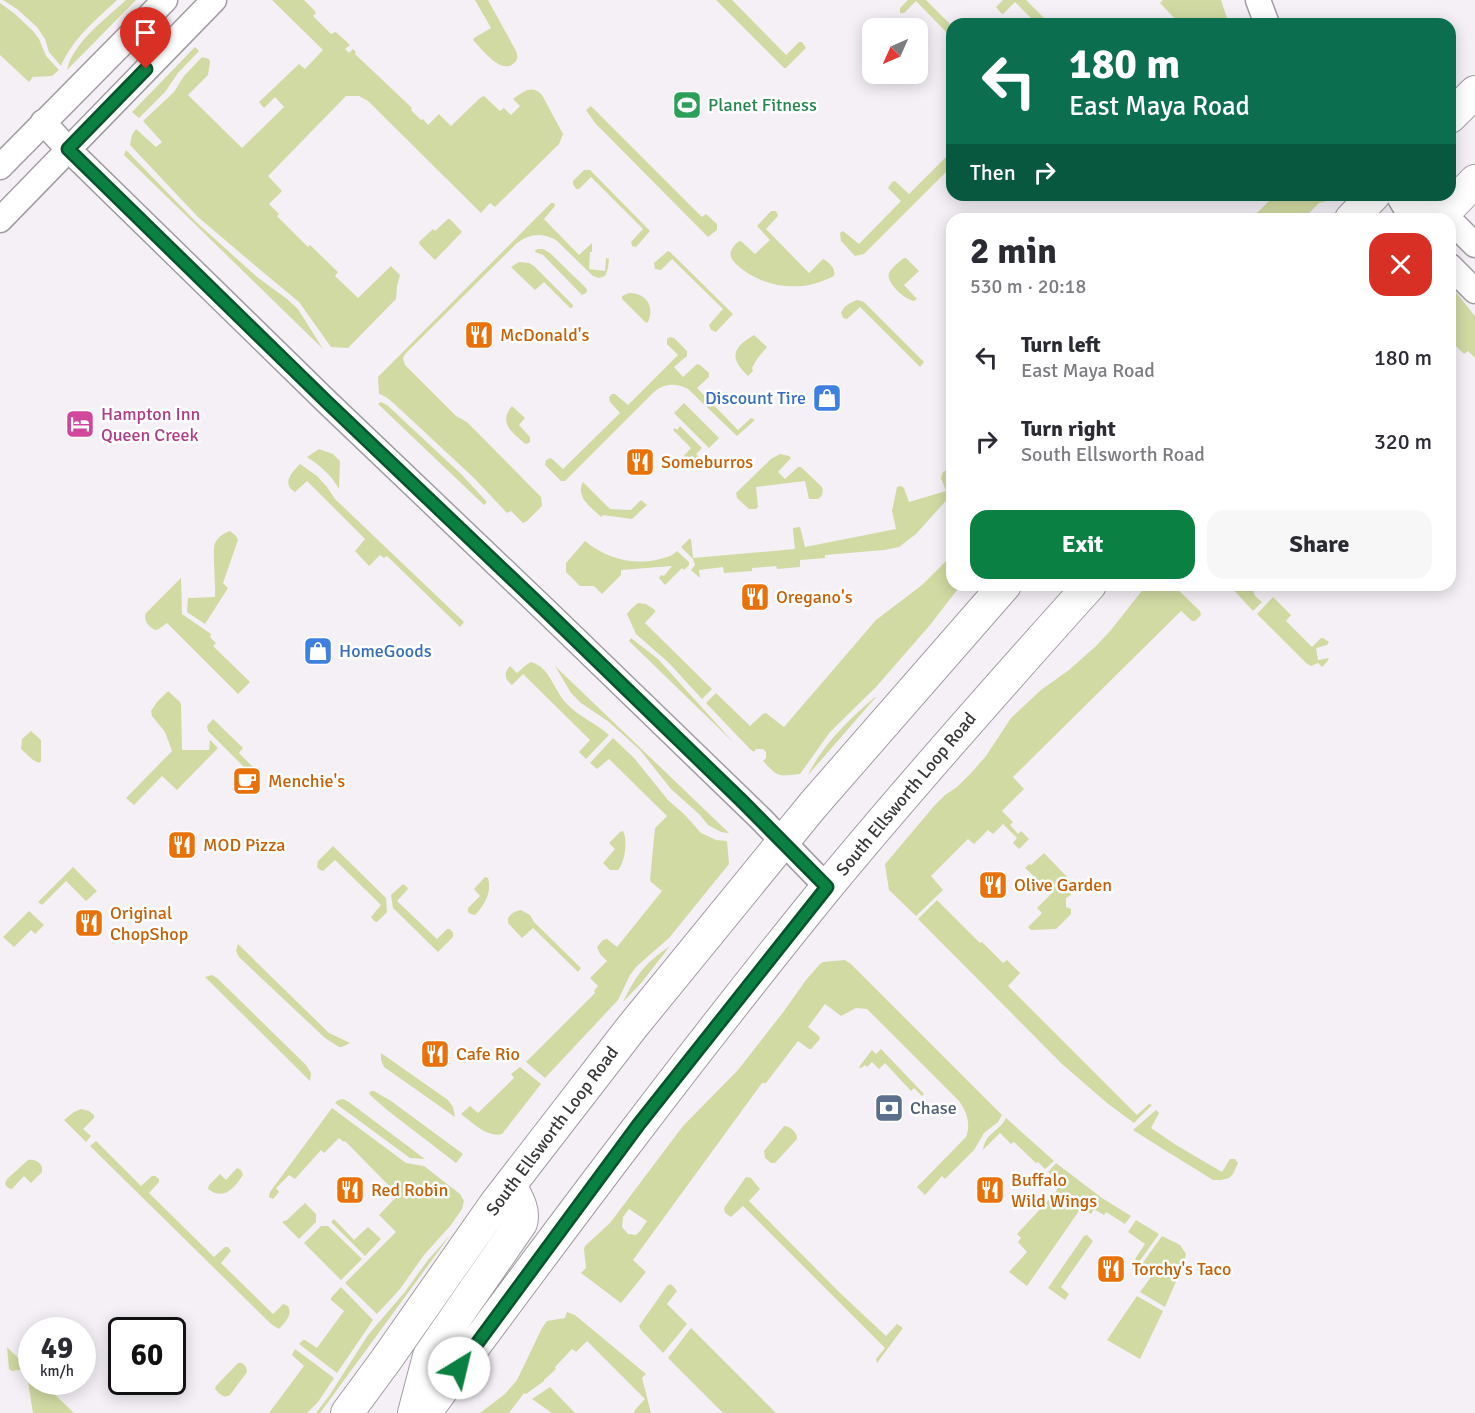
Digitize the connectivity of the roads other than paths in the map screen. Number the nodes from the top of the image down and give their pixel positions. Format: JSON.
{"nodes":[{"id":1,"x":165,"y":0,"type":"edge"},
{"id":2,"x":213,"y":0,"type":"edge"},
{"id":3,"x":1257,"y":0,"type":"edge"},
{"id":4,"x":1264,"y":18,"type":"edge"},
{"id":5,"x":1475,"y":92,"type":"edge"},
{"id":6,"x":1456,"y":111,"type":"edge"},
{"id":7,"x":43,"y":122,"type":"junction"},
{"id":8,"x":68,"y":149,"type":"junction"},
{"id":9,"x":0,"y":167,"type":"edge"},
{"id":10,"x":1475,"y":181,"type":"edge"},
{"id":11,"x":1368,"y":201,"type":"edge"},
{"id":12,"x":1423,"y":201,"type":"edge"},
{"id":13,"x":1357,"y":213,"type":"edge"},
{"id":14,"x":1438,"y":213,"type":"edge"},
{"id":15,"x":1449,"y":213,"type":"edge"},
{"id":16,"x":0,"y":220,"type":"edge"},
{"id":17,"x":1456,"y":228,"type":"edge"},
{"id":18,"x":1475,"y":245,"type":"edge"},
{"id":19,"x":1456,"y":272,"type":"edge"},
{"id":20,"x":1475,"y":291,"type":"edge"},
{"id":21,"x":1000,"y":591,"type":"edge"},
{"id":22,"x":1085,"y":591,"type":"edge"},
{"id":23,"x":784,"y":842,"type":"junction"},
{"id":24,"x":827,"y":887,"type":"junction"},
{"id":25,"x":510,"y":1185,"type":"junction"},
{"id":26,"x":386,"y":1360,"type":"junction"},
{"id":27,"x":347,"y":1413,"type":"edge"},
{"id":28,"x":368,"y":1413,"type":"edge"},
{"id":29,"x":414,"y":1413,"type":"edge"},
{"id":30,"x":426,"y":1413,"type":"edge"}],
"edges":[{"from":1,"to":7,"type":"street"},
{"from":2,"to":8,"type":"street"},
{"from":3,"to":4,"type":"street"},
{"from":5,"to":6,"type":"main road"},
{"from":7,"to":8,"type":"street"},
{"from":7,"to":9,"type":"street"},
{"from":8,"to":16,"type":"street"},
{"from":8,"to":23,"type":"street"},
{"from":10,"to":15,"type":"main road"},
{"from":11,"to":13,"type":"main road"},
{"from":12,"to":14,"type":"street"},
{"from":17,"to":18,"type":"street"},
{"from":19,"to":20,"type":"street"},
{"from":21,"to":23,"type":"main road","name":"South Ellsworth Loop Road"},
{"from":22,"to":24,"type":"main road","name":"South Ellsworth Loop Road"},
{"from":23,"to":24,"type":"street"},
{"from":23,"to":25,"type":"main road","name":"South Ellsworth Loop Road"},
{"from":24,"to":30,"type":"main road","name":"South Ellsworth Loop Road"},
{"from":25,"to":26,"type":"main road","name":"South Ellsworth Loop Road"},
{"from":25,"to":29,"type":"main road"},
{"from":26,"to":27,"type":"main road","name":"South Ellsworth Loop Road"},
{"from":26,"to":28,"type":"main road"}]}
